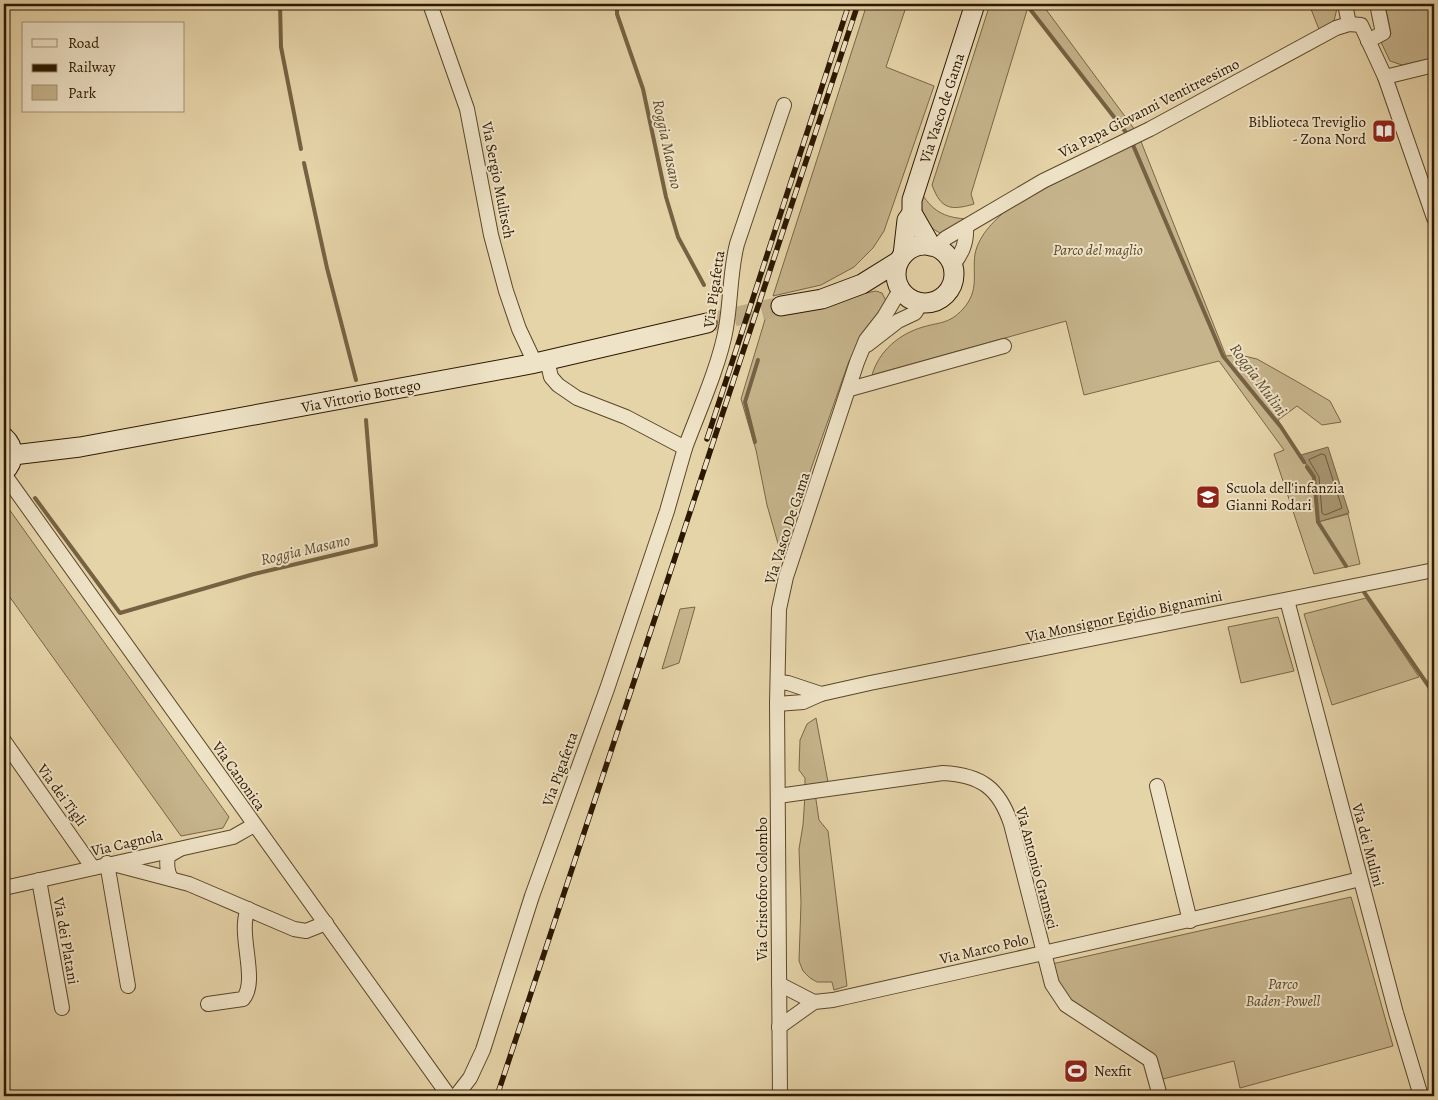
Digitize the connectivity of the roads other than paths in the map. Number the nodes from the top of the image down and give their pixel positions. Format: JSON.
{"nodes":[{"id":1,"x":430,"y":4,"type":"edge"},
{"id":2,"x":975,"y":4,"type":"edge"},
{"id":3,"x":1345,"y":4,"type":"edge"},
{"id":4,"x":1377,"y":4,"type":"edge"},
{"id":5,"x":1349,"y":24,"type":"junction"},
{"id":6,"x":1368,"y":41,"type":"junction"},
{"id":7,"x":1434,"y":65,"type":"edge"},
{"id":8,"x":1385,"y":77,"type":"junction"},
{"id":9,"x":784,"y":105,"type":"dead end"},
{"id":10,"x":912,"y":214,"type":"junction"},
{"id":11,"x":1434,"y":218,"type":"edge"},
{"id":12,"x":966,"y":227,"type":"junction"},
{"id":13,"x":934,"y":246,"type":"junction"},
{"id":14,"x":901,"y":258,"type":"junction"},
{"id":15,"x":953,"y":265,"type":"junction"},
{"id":16,"x":862,"y":284,"type":"junction"},
{"id":17,"x":899,"y":288,"type":"junction"},
{"id":18,"x":921,"y":303,"type":"junction"},
{"id":19,"x":781,"y":306,"type":"tunnel mouth"},
{"id":20,"x":707,"y":323,"type":"tunnel mouth"},
{"id":21,"x":1004,"y":346,"type":"dead end"},
{"id":22,"x":864,"y":347,"type":"junction"},
{"id":23,"x":541,"y":361,"type":"junction"},
{"id":24,"x":850,"y":389,"type":"junction"},
{"id":25,"x":4,"y":437,"type":"edge"},
{"id":26,"x":685,"y":448,"type":"junction"},
{"id":27,"x":13,"y":455,"type":"junction"},
{"id":28,"x":4,"y":473,"type":"edge"},
{"id":29,"x":1434,"y":570,"type":"edge"},
{"id":30,"x":1286,"y":600,"type":"junction"},
{"id":31,"x":778,"y":682,"type":"junction"},
{"id":32,"x":821,"y":694,"type":"junction"},
{"id":33,"x":777,"y":704,"type":"junction"},
{"id":34,"x":4,"y":741,"type":"edge"},
{"id":35,"x":1157,"y":786,"type":"dead end"},
{"id":36,"x":778,"y":796,"type":"junction"},
{"id":37,"x":254,"y":825,"type":"junction"},
{"id":38,"x":185,"y":847,"type":"junction"},
{"id":39,"x":107,"y":863,"type":"junction"},
{"id":40,"x":93,"y":868,"type":"junction"},
{"id":41,"x":171,"y":879,"type":"junction"},
{"id":42,"x":1360,"y":879,"type":"junction"},
{"id":43,"x":39,"y":880,"type":"junction"},
{"id":44,"x":4,"y":888,"type":"edge"},
{"id":45,"x":248,"y":909,"type":"junction"},
{"id":46,"x":1190,"y":921,"type":"junction"},
{"id":47,"x":326,"y":923,"type":"junction"},
{"id":48,"x":1043,"y":952,"type":"junction"},
{"id":49,"x":779,"y":984,"type":"junction"},
{"id":50,"x":128,"y":986,"type":"dead end"},
{"id":51,"x":814,"y":1002,"type":"junction"},
{"id":52,"x":208,"y":1004,"type":"dead end"},
{"id":53,"x":62,"y":1008,"type":"dead end"},
{"id":54,"x":779,"y":1028,"type":"junction"},
{"id":55,"x":449,"y":1096,"type":"edge"},
{"id":56,"x":456,"y":1096,"type":"edge"},
{"id":57,"x":780,"y":1096,"type":"edge"},
{"id":58,"x":1160,"y":1096,"type":"edge"},
{"id":59,"x":1421,"y":1096,"type":"edge"}],
"edges":[{"from":1,"to":23,"type":"street","name":"Via Sergio Mulitsch"},
{"from":2,"to":10,"type":"street","name":"Via Vasco de Gama"},
{"from":3,"to":5,"type":"street"},
{"from":4,"to":6,"type":"street"},
{"from":5,"to":6,"type":"street"},
{"from":5,"to":12,"type":"street","name":"Via Papa Giovanni Ventitreesimo"},
{"from":6,"to":8,"type":"street"},
{"from":7,"to":8,"type":"street"},
{"from":8,"to":11,"type":"street"},
{"from":9,"to":26,"type":"street","name":"Via Pigafetta"},
{"from":10,"to":13,"type":"street"},
{"from":10,"to":14,"type":"street","name":"Via Vasco de Gama"},
{"from":12,"to":13,"type":"street","name":"Via Papa Giovanni Ventitreesimo"},
{"from":12,"to":15,"type":"street"},
{"from":13,"to":14,"type":"street"},
{"from":13,"to":15,"type":"street"},
{"from":14,"to":16,"type":"street"},
{"from":14,"to":17,"type":"street"},
{"from":15,"to":18,"type":"street"},
{"from":16,"to":17,"type":"street"},
{"from":16,"to":19,"type":"street"},
{"from":17,"to":18,"type":"street"},
{"from":17,"to":22,"type":"street","name":"Via Vasco De Gama"},
{"from":18,"to":22,"type":"street"},
{"from":20,"to":23,"type":"street","name":"Via Vittorio Bottego"},
{"from":21,"to":24,"type":"street"},
{"from":22,"to":24,"type":"street","name":"Via Vasco De Gama"},
{"from":23,"to":26,"type":"street"},
{"from":23,"to":27,"type":"street","name":"Via Vittorio Bottego"},
{"from":24,"to":31,"type":"street","name":"Via Vasco De Gama"},
{"from":25,"to":27,"type":"street"},
{"from":26,"to":56,"type":"street","name":"Via Pigafetta"},
{"from":27,"to":28,"type":"street"},
{"from":28,"to":37,"type":"street","name":"Via Canonica"},
{"from":29,"to":30,"type":"street","name":"Via Monsignor Egidio Bignamini"},
{"from":30,"to":32,"type":"street","name":"Via Monsignor Egidio Bignamini"},
{"from":30,"to":42,"type":"street","name":"Via dei Mulini"},
{"from":31,"to":32,"type":"street","name":"Via Monsignor Egidio Bignamini"},
{"from":31,"to":33,"type":"street","name":"Via Cristoforo Colombo"},
{"from":32,"to":33,"type":"street","name":"Via Monsignor Egidio Bignamini"},
{"from":33,"to":36,"type":"street","name":"Via Cristoforo Colombo"},
{"from":34,"to":40,"type":"street","name":"Via dei Tigli"},
{"from":35,"to":46,"type":"street"},
{"from":36,"to":48,"type":"street","name":"Via Antonio Gramsci"},
{"from":36,"to":49,"type":"street","name":"Via Cristoforo Colombo"},
{"from":37,"to":38,"type":"street","name":"Via Cagnola"},
{"from":37,"to":47,"type":"street","name":"Via Canonica"},
{"from":38,"to":39,"type":"street","name":"Via Cagnola"},
{"from":38,"to":41,"type":"street"},
{"from":39,"to":40,"type":"street","name":"Via Cagnola"},
{"from":39,"to":41,"type":"street"},
{"from":39,"to":50,"type":"street"},
{"from":40,"to":43,"type":"street","name":"Via Cagnola"},
{"from":41,"to":45,"type":"street"},
{"from":42,"to":46,"type":"street","name":"Via Marco Polo"},
{"from":42,"to":59,"type":"street","name":"Via dei Mulini"},
{"from":43,"to":44,"type":"street","name":"Via Cagnola"},
{"from":43,"to":53,"type":"street","name":"Via dei Platani"},
{"from":45,"to":47,"type":"street"},
{"from":45,"to":52,"type":"street"},
{"from":46,"to":48,"type":"street","name":"Via Marco Polo"},
{"from":47,"to":55,"type":"street","name":"Via Canonica"},
{"from":48,"to":51,"type":"street","name":"Via Marco Polo"},
{"from":48,"to":58,"type":"street","name":"Via Antonio Gramsci"},
{"from":49,"to":51,"type":"street"},
{"from":49,"to":54,"type":"street","name":"Via Cristoforo Colombo"},
{"from":51,"to":54,"type":"street","name":"Via Marco Polo"},
{"from":54,"to":57,"type":"street","name":"Via Cristoforo Colombo"}]}
